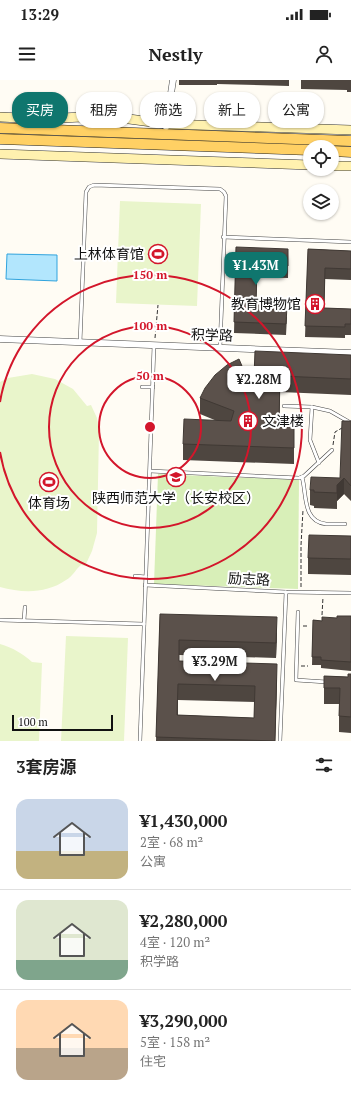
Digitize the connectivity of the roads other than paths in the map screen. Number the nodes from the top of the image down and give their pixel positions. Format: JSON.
{"nodes":[{"id":1,"x":173,"y":80,"type":"edge"},
{"id":2,"x":0,"y":117,"type":"edge"},
{"id":3,"x":0,"y":128,"type":"edge"},
{"id":4,"x":166,"y":129,"type":"junction"},
{"id":5,"x":351,"y":130,"type":"edge"},
{"id":6,"x":0,"y":138,"type":"edge"},
{"id":7,"x":351,"y":141,"type":"edge"},
{"id":8,"x":303,"y":150,"type":"edge"},
{"id":9,"x":339,"y":151,"type":"edge"},
{"id":10,"x":351,"y":152,"type":"edge"},
{"id":11,"x":0,"y":154,"type":"edge"},
{"id":12,"x":303,"y":165,"type":"edge"},
{"id":13,"x":339,"y":166,"type":"edge"},
{"id":14,"x":351,"y":166,"type":"edge"},
{"id":15,"x":224,"y":237,"type":"junction"},
{"id":16,"x":351,"y":242,"type":"edge"},
{"id":17,"x":0,"y":339,"type":"edge"},
{"id":18,"x":80,"y":343,"type":"junction"},
{"id":19,"x":154,"y":345,"type":"junction"},
{"id":20,"x":220,"y":347,"type":"junction"},
{"id":21,"x":351,"y":352,"type":"edge"},
{"id":22,"x":142,"y":387,"type":"dead end"},
{"id":23,"x":153,"y":387,"type":"junction"},
{"id":24,"x":284,"y":406,"type":"dead end"},
{"id":25,"x":312,"y":407,"type":"junction"},
{"id":26,"x":350,"y":423,"type":"edge"},
{"id":27,"x":332,"y":450,"type":"road end"},
{"id":28,"x":319,"y":462,"type":"junction"},
{"id":29,"x":150,"y":471,"type":"junction"},
{"id":30,"x":302,"y":477,"type":"junction"},
{"id":31,"x":345,"y":524,"type":"dead end"},
{"id":32,"x":135,"y":576,"type":"dead end"},
{"id":33,"x":146,"y":577,"type":"junction"},
{"id":34,"x":145,"y":585,"type":"junction"},
{"id":35,"x":286,"y":592,"type":"junction"},
{"id":36,"x":351,"y":593,"type":"edge"},
{"id":37,"x":25,"y":607,"type":"dead end"},
{"id":38,"x":298,"y":612,"type":"dead end"},
{"id":39,"x":0,"y":620,"type":"edge"},
{"id":40,"x":24,"y":620,"type":"junction"},
{"id":41,"x":144,"y":624,"type":"junction"},
{"id":42,"x":335,"y":682,"type":"edge"},
{"id":43,"x":140,"y":741,"type":"edge"},
{"id":44,"x":280,"y":741,"type":"edge"}],
"edges":[{"from":1,"to":4,"type":"street"},
{"from":2,"to":4,"type":"main road"},
{"from":3,"to":4,"type":"main road"},
{"from":4,"to":5,"type":"main road"},
{"from":4,"to":7,"type":"main road"},
{"from":6,"to":8,"type":"main road"},
{"from":9,"to":10,"type":"main road"},
{"from":11,"to":12,"type":"main road"},
{"from":13,"to":14,"type":"main road"},
{"from":15,"to":16,"type":"lane"},
{"from":15,"to":18,"type":"lane"},
{"from":15,"to":20,"type":"lane"},
{"from":17,"to":18,"type":"street","name":"积学路"},
{"from":18,"to":19,"type":"street","name":"积学路"},
{"from":19,"to":20,"type":"street","name":"积学路"},
{"from":19,"to":23,"type":"lane"},
{"from":20,"to":21,"type":"street","name":"积学路"},
{"from":22,"to":23,"type":"lane"},
{"from":23,"to":29,"type":"lane"},
{"from":24,"to":25,"type":"lane"},
{"from":25,"to":26,"type":"lane"},
{"from":25,"to":28,"type":"lane"},
{"from":27,"to":28,"type":"lane"},
{"from":28,"to":30,"type":"lane"},
{"from":29,"to":30,"type":"lane"},
{"from":29,"to":33,"type":"lane"},
{"from":30,"to":31,"type":"lane"},
{"from":32,"to":33,"type":"lane"},
{"from":33,"to":34,"type":"lane"},
{"from":34,"to":35,"type":"lane","name":"励志路"},
{"from":34,"to":41,"type":"lane"},
{"from":35,"to":36,"type":"lane","name":"励志路"},
{"from":35,"to":44,"type":"lane"},
{"from":37,"to":40,"type":"lane"},
{"from":38,"to":42,"type":"lane"},
{"from":39,"to":40,"type":"lane"},
{"from":40,"to":41,"type":"lane"},
{"from":41,"to":43,"type":"lane"}]}
